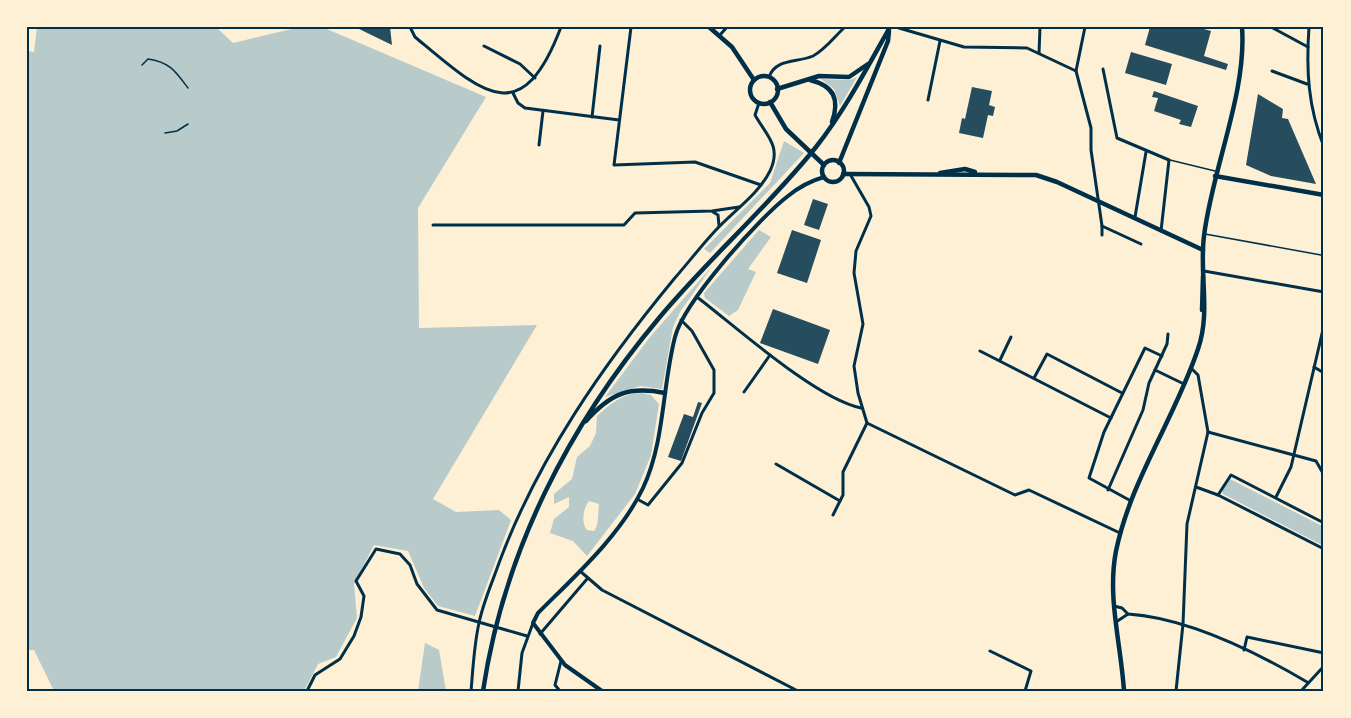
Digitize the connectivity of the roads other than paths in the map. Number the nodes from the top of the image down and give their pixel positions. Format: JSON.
{"nodes":[{"id":1,"x":410,"y":27,"type":"edge"},
{"id":2,"x":561,"y":27,"type":"edge"},
{"id":3,"x":631,"y":27,"type":"edge"},
{"id":4,"x":709,"y":27,"type":"edge"},
{"id":5,"x":727,"y":27,"type":"edge"},
{"id":6,"x":845,"y":27,"type":"edge"},
{"id":7,"x":890,"y":27,"type":"edge"},
{"id":8,"x":1040,"y":27,"type":"edge"},
{"id":9,"x":1085,"y":27,"type":"edge"},
{"id":10,"x":1242,"y":27,"type":"edge"},
{"id":11,"x":1271,"y":27,"type":"edge"},
{"id":12,"x":1309,"y":27,"type":"edge"},
{"id":13,"x":899,"y":28,"type":"edge"},
{"id":14,"x":907,"y":28,"type":"edge"},
{"id":15,"x":720,"y":35,"type":"junction"},
{"id":16,"x":939,"y":41,"type":"junction"},
{"id":17,"x":484,"y":46,"type":"dead end"},
{"id":18,"x":600,"y":46,"type":"dead end"},
{"id":19,"x":1308,"y":47,"type":"junction"},
{"id":20,"x":1039,"y":53,"type":"junction"},
{"id":21,"x":870,"y":63,"type":"junction"},
{"id":22,"x":1103,"y":69,"type":"dead end"},
{"id":23,"x":1076,"y":71,"type":"junction"},
{"id":24,"x":1272,"y":71,"type":"dead end"},
{"id":25,"x":769,"y":77,"type":"junction"},
{"id":26,"x":535,"y":78,"type":"junction"},
{"id":27,"x":754,"y":80,"type":"junction"},
{"id":28,"x":810,"y":80,"type":"junction"},
{"id":29,"x":1307,"y":84,"type":"junction"},
{"id":30,"x":777,"y":89,"type":"junction"},
{"id":31,"x":513,"y":93,"type":"junction"},
{"id":32,"x":928,"y":100,"type":"dead end"},
{"id":33,"x":770,"y":102,"type":"junction"},
{"id":34,"x":759,"y":103,"type":"junction"},
{"id":35,"x":543,"y":111,"type":"junction"},
{"id":36,"x":592,"y":117,"type":"junction"},
{"id":37,"x":620,"y":120,"type":"junction"},
{"id":38,"x":829,"y":128,"type":"junction"},
{"id":39,"x":539,"y":145,"type":"dead end"},
{"id":40,"x":1324,"y":147,"type":"edge"},
{"id":41,"x":1146,"y":152,"type":"junction"},
{"id":42,"x":1169,"y":160,"type":"junction"},
{"id":43,"x":839,"y":163,"type":"junction"},
{"id":44,"x":824,"y":165,"type":"junction"},
{"id":45,"x":965,"y":169,"type":"junction"},
{"id":46,"x":981,"y":173,"type":"junction"},
{"id":47,"x":843,"y":174,"type":"junction"},
{"id":48,"x":850,"y":174,"type":"junction"},
{"id":49,"x":936,"y":174,"type":"junction"},
{"id":50,"x":1216,"y":174,"type":"junction"},
{"id":51,"x":960,"y":175,"type":"junction"},
{"id":52,"x":824,"y":177,"type":"junction"},
{"id":53,"x":761,"y":185,"type":"junction"},
{"id":54,"x":1324,"y":195,"type":"edge"},
{"id":55,"x":1099,"y":202,"type":"junction"},
{"id":56,"x":741,"y":206,"type":"junction"},
{"id":57,"x":712,"y":211,"type":"junction"},
{"id":58,"x":1134,"y":219,"type":"junction"},
{"id":59,"x":433,"y":225,"type":"dead end"},
{"id":60,"x":1102,"y":226,"type":"junction"},
{"id":61,"x":719,"y":227,"type":"junction"},
{"id":62,"x":1161,"y":232,"type":"junction"},
{"id":63,"x":1204,"y":234,"type":"junction"},
{"id":64,"x":1102,"y":236,"type":"dead end"},
{"id":65,"x":1141,"y":244,"type":"dead end"},
{"id":66,"x":1203,"y":250,"type":"junction"},
{"id":67,"x":1321,"y":255,"type":"dead end"},
{"id":68,"x":1204,"y":271,"type":"junction"},
{"id":69,"x":1324,"y":292,"type":"edge"},
{"id":70,"x":697,"y":297,"type":"junction"},
{"id":71,"x":681,"y":320,"type":"junction"},
{"id":72,"x":1324,"y":326,"type":"edge"},
{"id":73,"x":1168,"y":334,"type":"dead end"},
{"id":74,"x":1011,"y":337,"type":"dead end"},
{"id":75,"x":980,"y":351,"type":"dead end"},
{"id":76,"x":770,"y":355,"type":"junction"},
{"id":77,"x":1162,"y":356,"type":"junction"},
{"id":78,"x":1000,"y":360,"type":"junction"},
{"id":79,"x":1314,"y":367,"type":"junction"},
{"id":80,"x":1191,"y":368,"type":"junction"},
{"id":81,"x":1155,"y":370,"type":"junction"},
{"id":82,"x":1324,"y":373,"type":"edge"},
{"id":83,"x":1034,"y":378,"type":"junction"},
{"id":84,"x":1184,"y":384,"type":"junction"},
{"id":85,"x":744,"y":392,"type":"dead end"},
{"id":86,"x":665,"y":393,"type":"junction"},
{"id":87,"x":1122,"y":393,"type":"junction"},
{"id":88,"x":861,"y":408,"type":"junction"},
{"id":89,"x":1111,"y":418,"type":"junction"},
{"id":90,"x":867,"y":423,"type":"junction"},
{"id":91,"x":578,"y":430,"type":"junction"},
{"id":92,"x":1208,"y":432,"type":"junction"},
{"id":93,"x":1292,"y":453,"type":"junction"},
{"id":94,"x":776,"y":464,"type":"dead end"},
{"id":95,"x":1324,"y":475,"type":"edge"},
{"id":96,"x":1196,"y":487,"type":"junction"},
{"id":97,"x":1107,"y":490,"type":"junction"},
{"id":98,"x":1218,"y":495,"type":"junction"},
{"id":99,"x":1276,"y":497,"type":"junction"},
{"id":100,"x":637,"y":499,"type":"junction"},
{"id":101,"x":840,"y":501,"type":"junction"},
{"id":102,"x":1131,"y":501,"type":"junction"},
{"id":103,"x":833,"y":515,"type":"dead end"},
{"id":104,"x":1324,"y":523,"type":"edge"},
{"id":105,"x":1120,"y":533,"type":"junction"},
{"id":106,"x":1324,"y":549,"type":"edge"},
{"id":107,"x":580,"y":571,"type":"junction"},
{"id":108,"x":587,"y":579,"type":"junction"},
{"id":109,"x":1114,"y":606,"type":"junction"},
{"id":110,"x":1128,"y":614,"type":"junction"},
{"id":111,"x":479,"y":622,"type":"junction"},
{"id":112,"x":1116,"y":622,"type":"junction"},
{"id":113,"x":533,"y":623,"type":"junction"},
{"id":114,"x":1184,"y":624,"type":"junction"},
{"id":115,"x":540,"y":634,"type":"junction"},
{"id":116,"x":527,"y":636,"type":"junction"},
{"id":117,"x":1244,"y":650,"type":"junction"},
{"id":118,"x":990,"y":651,"type":"dead end"},
{"id":119,"x":1324,"y":653,"type":"edge"},
{"id":120,"x":561,"y":661,"type":"junction"},
{"id":121,"x":1032,"y":666,"type":"dead end"},
{"id":122,"x":1324,"y":666,"type":"edge"},
{"id":123,"x":1031,"y":671,"type":"junction"},
{"id":124,"x":1307,"y":682,"type":"junction"},
{"id":125,"x":307,"y":691,"type":"edge"},
{"id":126,"x":471,"y":691,"type":"edge"},
{"id":127,"x":483,"y":691,"type":"edge"},
{"id":128,"x":518,"y":691,"type":"edge"},
{"id":129,"x":560,"y":691,"type":"edge"},
{"id":130,"x":602,"y":691,"type":"edge"},
{"id":131,"x":798,"y":691,"type":"edge"},
{"id":132,"x":1026,"y":691,"type":"edge"},
{"id":133,"x":1124,"y":691,"type":"edge"},
{"id":134,"x":1176,"y":691,"type":"edge"},
{"id":135,"x":1301,"y":691,"type":"edge"}],
"edges":[{"from":1,"to":31,"type":"street"},
{"from":2,"to":26,"type":"street"},
{"from":3,"to":37,"type":"street"},
{"from":4,"to":15,"type":"main road"},
{"from":5,"to":15,"type":"street"},
{"from":6,"to":25,"type":"street"},
{"from":7,"to":21,"type":"main road"},
{"from":7,"to":43,"type":"main road"},
{"from":8,"to":20,"type":"street"},
{"from":9,"to":23,"type":"street"},
{"from":10,"to":50,"type":"main road"},
{"from":11,"to":19,"type":"street"},
{"from":12,"to":19,"type":"street"},
{"from":13,"to":14,"type":"street"},
{"from":14,"to":16,"type":"street"},
{"from":15,"to":27,"type":"main road"},
{"from":16,"to":20,"type":"street"},
{"from":16,"to":32,"type":"street"},
{"from":17,"to":26,"type":"street"},
{"from":18,"to":36,"type":"street"},
{"from":19,"to":29,"type":"street"},
{"from":20,"to":23,"type":"street"},
{"from":21,"to":28,"type":"main road"},
{"from":21,"to":38,"type":"main road"},
{"from":22,"to":41,"type":"street"},
{"from":23,"to":55,"type":"street"},
{"from":24,"to":29,"type":"street"},
{"from":25,"to":27,"type":"main road"},
{"from":25,"to":30,"type":"main road"},
{"from":26,"to":31,"type":"street"},
{"from":27,"to":34,"type":"main road"},
{"from":28,"to":30,"type":"main road"},
{"from":28,"to":38,"type":"main road"},
{"from":29,"to":40,"type":"street"},
{"from":30,"to":33,"type":"main road"},
{"from":31,"to":35,"type":"street"},
{"from":33,"to":34,"type":"main road"},
{"from":33,"to":44,"type":"main road"},
{"from":34,"to":53,"type":"street"},
{"from":35,"to":36,"type":"street"},
{"from":35,"to":39,"type":"street"},
{"from":36,"to":37,"type":"street"},
{"from":37,"to":53,"type":"street"},
{"from":38,"to":91,"type":"main road"},
{"from":41,"to":42,"type":"street"},
{"from":41,"to":58,"type":"street"},
{"from":42,"to":50,"type":"lane"},
{"from":42,"to":62,"type":"street"},
{"from":43,"to":44,"type":"main road"},
{"from":43,"to":47,"type":"main road"},
{"from":44,"to":52,"type":"main road"},
{"from":45,"to":46,"type":"main road"},
{"from":45,"to":49,"type":"main road"},
{"from":45,"to":51,"type":"main road"},
{"from":46,"to":51,"type":"main road"},
{"from":46,"to":55,"type":"main road"},
{"from":47,"to":48,"type":"main road"},
{"from":47,"to":52,"type":"main road"},
{"from":48,"to":49,"type":"main road"},
{"from":48,"to":88,"type":"street"},
{"from":49,"to":51,"type":"main road"},
{"from":50,"to":54,"type":"main road"},
{"from":50,"to":63,"type":"main road"},
{"from":52,"to":70,"type":"street"},
{"from":53,"to":56,"type":"street"},
{"from":55,"to":58,"type":"main road"},
{"from":55,"to":60,"type":"street"},
{"from":56,"to":57,"type":"street"},
{"from":56,"to":61,"type":"street"},
{"from":57,"to":59,"type":"street"},
{"from":57,"to":61,"type":"street"},
{"from":58,"to":62,"type":"main road"},
{"from":60,"to":64,"type":"street"},
{"from":60,"to":65,"type":"street"},
{"from":61,"to":111,"type":"street"},
{"from":62,"to":66,"type":"main road"},
{"from":63,"to":66,"type":"main road"},
{"from":63,"to":67,"type":"lane"},
{"from":66,"to":68,"type":"main road"},
{"from":68,"to":69,"type":"street"},
{"from":68,"to":80,"type":"main road"},
{"from":70,"to":71,"type":"street"},
{"from":70,"to":76,"type":"street"},
{"from":71,"to":86,"type":"street"},
{"from":71,"to":100,"type":"street"},
{"from":72,"to":79,"type":"street"},
{"from":73,"to":77,"type":"street"},
{"from":74,"to":78,"type":"street"},
{"from":75,"to":78,"type":"street"},
{"from":76,"to":85,"type":"street"},
{"from":76,"to":88,"type":"street"},
{"from":77,"to":81,"type":"street"},
{"from":77,"to":87,"type":"street"},
{"from":78,"to":83,"type":"street"},
{"from":79,"to":82,"type":"street"},
{"from":79,"to":93,"type":"street"},
{"from":80,"to":84,"type":"main road"},
{"from":80,"to":92,"type":"street"},
{"from":81,"to":84,"type":"street"},
{"from":81,"to":97,"type":"street"},
{"from":83,"to":87,"type":"street"},
{"from":83,"to":89,"type":"street"},
{"from":84,"to":102,"type":"main road"},
{"from":86,"to":91,"type":"main road"},
{"from":86,"to":100,"type":"street"},
{"from":87,"to":89,"type":"street"},
{"from":88,"to":90,"type":"street"},
{"from":89,"to":97,"type":"street"},
{"from":90,"to":101,"type":"street"},
{"from":90,"to":105,"type":"street"},
{"from":91,"to":127,"type":"main road"},
{"from":92,"to":93,"type":"street"},
{"from":92,"to":96,"type":"street"},
{"from":93,"to":95,"type":"street"},
{"from":93,"to":99,"type":"street"},
{"from":94,"to":101,"type":"street"},
{"from":96,"to":98,"type":"street"},
{"from":96,"to":114,"type":"street"},
{"from":97,"to":102,"type":"street"},
{"from":98,"to":99,"type":"street"},
{"from":98,"to":106,"type":"street"},
{"from":99,"to":104,"type":"street"},
{"from":100,"to":107,"type":"street"},
{"from":101,"to":103,"type":"street"},
{"from":102,"to":105,"type":"main road"},
{"from":105,"to":109,"type":"main road"},
{"from":107,"to":108,"type":"street"},
{"from":107,"to":113,"type":"street"},
{"from":108,"to":115,"type":"street"},
{"from":108,"to":131,"type":"street"},
{"from":109,"to":110,"type":"street"},
{"from":109,"to":112,"type":"main road"},
{"from":110,"to":112,"type":"street"},
{"from":110,"to":114,"type":"street"},
{"from":111,"to":116,"type":"street"},
{"from":111,"to":125,"type":"street"},
{"from":111,"to":126,"type":"street"},
{"from":112,"to":133,"type":"main road"},
{"from":113,"to":115,"type":"street"},
{"from":113,"to":116,"type":"street"},
{"from":114,"to":117,"type":"street"},
{"from":114,"to":134,"type":"street"},
{"from":115,"to":120,"type":"street"},
{"from":116,"to":128,"type":"street"},
{"from":117,"to":119,"type":"street"},
{"from":117,"to":124,"type":"street"},
{"from":118,"to":123,"type":"street"},
{"from":120,"to":129,"type":"street"},
{"from":120,"to":130,"type":"street"},
{"from":121,"to":123,"type":"street"},
{"from":122,"to":124,"type":"street"},
{"from":123,"to":132,"type":"street"},
{"from":124,"to":135,"type":"street"}]}
